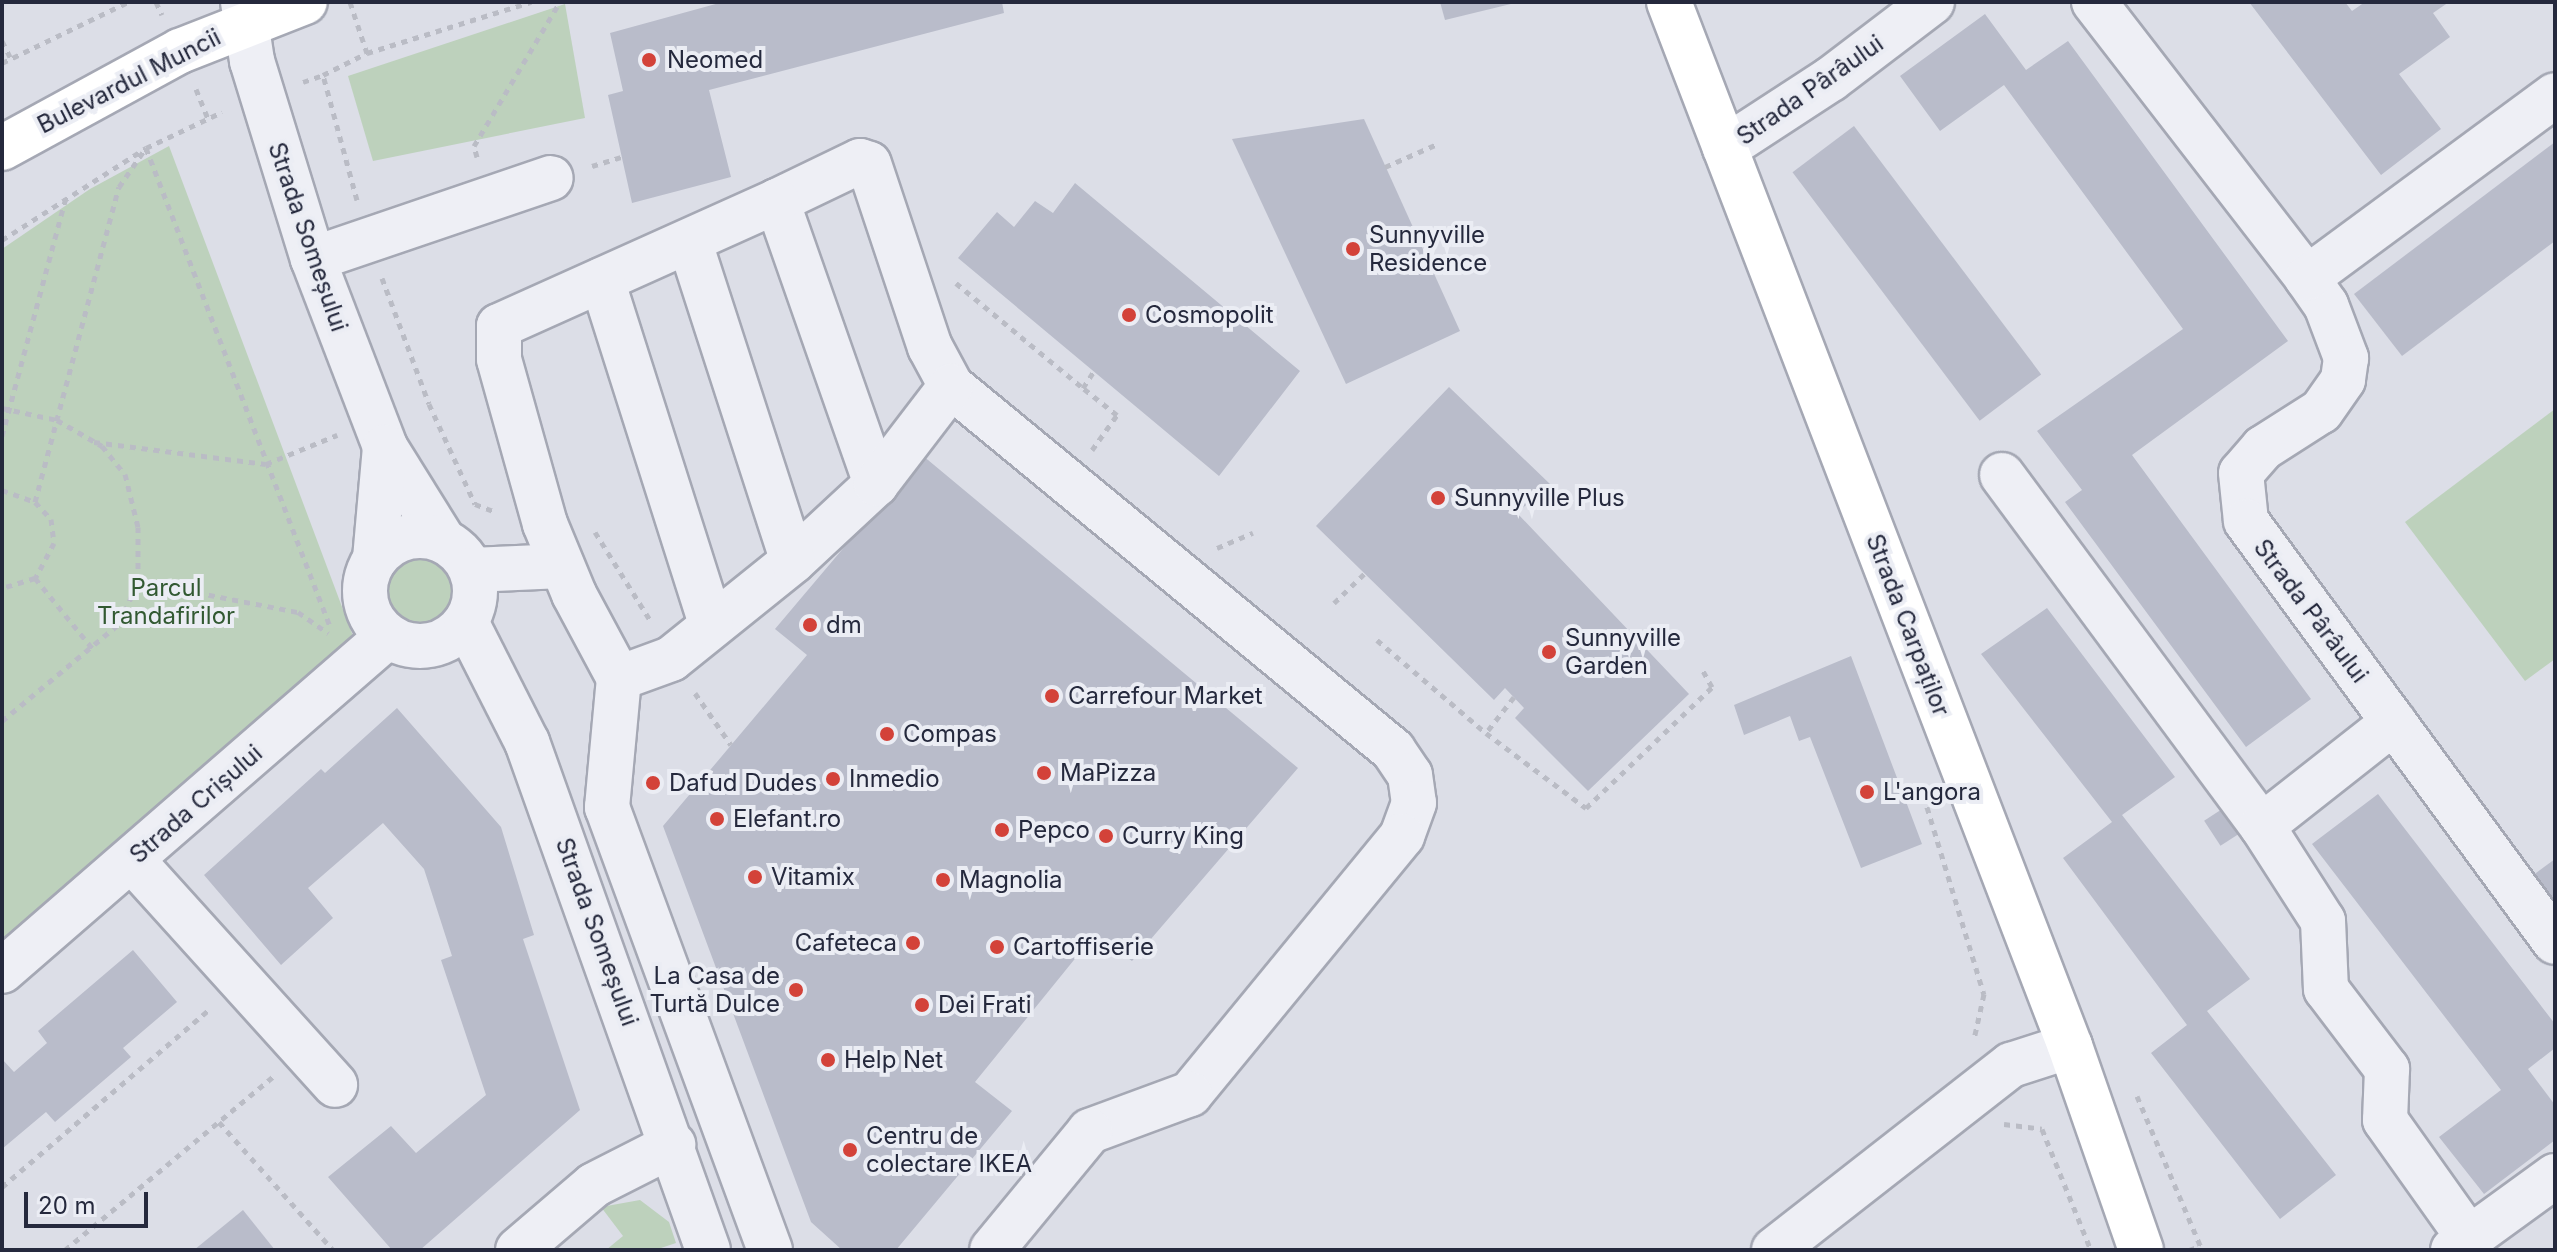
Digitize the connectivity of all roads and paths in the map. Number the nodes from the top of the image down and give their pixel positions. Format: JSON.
{"nodes":[{"id":1,"x":128,"y":2,"type":"edge"},
{"id":2,"x":305,"y":2,"type":"edge"},
{"id":3,"x":350,"y":2,"type":"edge"},
{"id":4,"x":531,"y":2,"type":"edge"},
{"id":5,"x":560,"y":2,"type":"edge"},
{"id":6,"x":1669,"y":2,"type":"edge"},
{"id":7,"x":1932,"y":2,"type":"edge"},
{"id":8,"x":2094,"y":2,"type":"edge"},
{"id":9,"x":245,"y":12,"type":"edge"},
{"id":10,"x":2,"y":41,"type":"edge"},
{"id":11,"x":367,"y":53,"type":"junction"},
{"id":12,"x":10,"y":57,"type":"junction"},
{"id":13,"x":2,"y":63,"type":"edge"},
{"id":14,"x":2555,"y":95,"type":"edge"},
{"id":15,"x":1435,"y":145,"type":"dead end"},
{"id":16,"x":2,"y":148,"type":"edge"},
{"id":17,"x":146,"y":148,"type":"junction"},
{"id":18,"x":1725,"y":148,"type":"junction"},
{"id":19,"x":1385,"y":167,"type":"dead end"},
{"id":20,"x":551,"y":178,"type":"dead end"},
{"id":21,"x":67,"y":194,"type":"junction"},
{"id":22,"x":487,"y":200,"type":"junction"},
{"id":23,"x":777,"y":201,"type":"junction"},
{"id":24,"x":2,"y":240,"type":"edge"},
{"id":25,"x":369,"y":241,"type":"junction"},
{"id":26,"x":690,"y":243,"type":"junction"},
{"id":27,"x":313,"y":259,"type":"junction"},
{"id":28,"x":952,"y":270,"type":"dead end"},
{"id":29,"x":2307,"y":278,"type":"junction"},
{"id":30,"x":602,"y":280,"type":"junction"},
{"id":31,"x":1094,"y":371,"type":"dead end"},
{"id":32,"x":951,"y":386,"type":"junction"},
{"id":33,"x":1083,"y":388,"type":"junction"},
{"id":34,"x":429,"y":404,"type":"dead end"},
{"id":35,"x":6,"y":408,"type":"edge"},
{"id":36,"x":57,"y":420,"type":"junction"},
{"id":37,"x":2,"y":436,"type":"edge"},
{"id":38,"x":94,"y":442,"type":"junction"},
{"id":39,"x":385,"y":447,"type":"junction"},
{"id":40,"x":266,"y":464,"type":"junction"},
{"id":41,"x":2002,"y":475,"type":"dead end"},
{"id":42,"x":1068,"y":481,"type":"junction"},
{"id":43,"x":876,"y":484,"type":"junction"},
{"id":44,"x":2,"y":490,"type":"edge"},
{"id":45,"x":35,"y":502,"type":"junction"},
{"id":46,"x":458,"y":555,"type":"junction"},
{"id":47,"x":375,"y":559,"type":"junction"},
{"id":48,"x":793,"y":561,"type":"junction"},
{"id":49,"x":562,"y":566,"type":"junction"},
{"id":50,"x":1366,"y":572,"type":"dead end"},
{"id":51,"x":35,"y":578,"type":"junction"},
{"id":52,"x":138,"y":581,"type":"junction"},
{"id":53,"x":2,"y":588,"type":"edge"},
{"id":54,"x":1334,"y":603,"type":"dead end"},
{"id":55,"x":466,"y":622,"type":"junction"},
{"id":56,"x":711,"y":623,"type":"junction"},
{"id":57,"x":388,"y":636,"type":"junction"},
{"id":58,"x":1377,"y":640,"type":"dead end"},
{"id":59,"x":93,"y":649,"type":"junction"},
{"id":60,"x":1701,"y":667,"type":"dead end"},
{"id":61,"x":619,"y":678,"type":"junction"},
{"id":62,"x":1514,"y":697,"type":"dead end"},
{"id":63,"x":2,"y":721,"type":"edge"},
{"id":64,"x":2394,"y":722,"type":"junction"},
{"id":65,"x":1486,"y":733,"type":"junction"},
{"id":66,"x":2262,"y":826,"type":"junction"},
{"id":67,"x":132,"y":860,"type":"junction"},
{"id":68,"x":2555,"y":942,"type":"edge"},
{"id":69,"x":2,"y":971,"type":"edge"},
{"id":70,"x":241,"y":983,"type":"junction"},
{"id":71,"x":2070,"y":1046,"type":"junction"},
{"id":72,"x":304,"y":1051,"type":"junction"},
{"id":73,"x":335,"y":1085,"type":"dead end"},
{"id":74,"x":1985,"y":1086,"type":"junction"},
{"id":75,"x":219,"y":1122,"type":"junction"},
{"id":76,"x":673,"y":1145,"type":"junction"},
{"id":77,"x":2555,"y":1176,"type":"edge"},
{"id":78,"x":2,"y":1187,"type":"edge"},
{"id":79,"x":2461,"y":1244,"type":"edge"},
{"id":80,"x":2200,"y":1246,"type":"dead end"},
{"id":81,"x":65,"y":1250,"type":"edge"},
{"id":82,"x":333,"y":1250,"type":"edge"},
{"id":83,"x":518,"y":1250,"type":"edge"},
{"id":84,"x":708,"y":1250,"type":"edge"},
{"id":85,"x":770,"y":1250,"type":"edge"},
{"id":86,"x":992,"y":1250,"type":"edge"},
{"id":87,"x":1774,"y":1250,"type":"edge"},
{"id":88,"x":2091,"y":1250,"type":"edge"},
{"id":89,"x":2141,"y":1250,"type":"edge"},
{"id":90,"x":2189,"y":1250,"type":"edge"}],
"edges":[{"from":1,"to":12,"type":"path"},
{"from":2,"to":9,"type":"main road","name":"Bulevardul Muncii"},
{"from":3,"to":11,"type":"path"},
{"from":4,"to":11,"type":"path"},
{"from":5,"to":22,"type":"path"},
{"from":6,"to":18,"type":"main road","name":"Strada Carpaților"},
{"from":7,"to":18,"type":"street","name":"Strada Pârâului"},
{"from":8,"to":29,"type":"street","name":"Strada Pârâului"},
{"from":9,"to":16,"type":"main road","name":"Bulevardul Muncii"},
{"from":9,"to":27,"type":"street","name":"Strada Someșului"},
{"from":10,"to":12,"type":"path"},
{"from":11,"to":25,"type":"path"},
{"from":12,"to":13,"type":"path"},
{"from":14,"to":29,"type":"street"},
{"from":15,"to":19,"type":"path"},
{"from":17,"to":21,"type":"path"},
{"from":17,"to":36,"type":"path"},
{"from":17,"to":40,"type":"path"},
{"from":18,"to":71,"type":"main road","name":"Strada Carpaților"},
{"from":20,"to":22,"type":"street"},
{"from":21,"to":24,"type":"path"},
{"from":21,"to":35,"type":"path"},
{"from":22,"to":25,"type":"street"},
{"from":23,"to":26,"type":"street"},
{"from":23,"to":32,"type":"street"},
{"from":23,"to":43,"type":"street"},
{"from":25,"to":27,"type":"street"},
{"from":25,"to":34,"type":"path"},
{"from":26,"to":30,"type":"street"},
{"from":26,"to":48,"type":"street"},
{"from":27,"to":39,"type":"street","name":"Strada Someșului"},
{"from":28,"to":33,"type":"path"},
{"from":29,"to":64,"type":"street","name":"Strada Pârâului"},
{"from":30,"to":49,"type":"street"},
{"from":30,"to":56,"type":"street"},
{"from":31,"to":33,"type":"path"},
{"from":32,"to":42,"type":"street"},
{"from":32,"to":43,"type":"street"},
{"from":33,"to":42,"type":"path"},
{"from":35,"to":36,"type":"path"},
{"from":35,"to":37,"type":"path"},
{"from":36,"to":38,"type":"path"},
{"from":36,"to":45,"type":"path"},
{"from":38,"to":40,"type":"path"},
{"from":38,"to":52,"type":"path"},
{"from":39,"to":46,"type":"street","name":"Strada Someșului"},
{"from":39,"to":47,"type":"street","name":"Strada Someșului"},
{"from":40,"to":52,"type":"path"},
{"from":41,"to":66,"type":"street"},
{"from":42,"to":86,"type":"street"},
{"from":43,"to":48,"type":"street"},
{"from":44,"to":45,"type":"path"},
{"from":45,"to":51,"type":"path"},
{"from":46,"to":47,"type":"street"},
{"from":46,"to":49,"type":"street"},
{"from":46,"to":55,"type":"street"},
{"from":47,"to":57,"type":"street","name":"Strada Someșului"},
{"from":48,"to":56,"type":"street"},
{"from":49,"to":61,"type":"street"},
{"from":50,"to":54,"type":"path"},
{"from":51,"to":53,"type":"path"},
{"from":51,"to":59,"type":"path"},
{"from":52,"to":59,"type":"path"},
{"from":55,"to":57,"type":"street"},
{"from":55,"to":76,"type":"street","name":"Strada Someșului"},
{"from":56,"to":61,"type":"street"},
{"from":57,"to":67,"type":"street","name":"Strada Crișului"},
{"from":58,"to":65,"type":"path"},
{"from":59,"to":63,"type":"path"},
{"from":60,"to":65,"type":"path"},
{"from":61,"to":85,"type":"street"},
{"from":62,"to":65,"type":"path"},
{"from":64,"to":66,"type":"street"},
{"from":64,"to":68,"type":"street","name":"Strada Pârâului"},
{"from":66,"to":79,"type":"street"},
{"from":67,"to":69,"type":"street","name":"Strada Crișului"},
{"from":67,"to":70,"type":"street"},
{"from":70,"to":72,"type":"street"},
{"from":70,"to":78,"type":"path"},
{"from":71,"to":74,"type":"street"},
{"from":71,"to":89,"type":"main road","name":"Strada Carpaților"},
{"from":72,"to":73,"type":"street"},
{"from":72,"to":75,"type":"path"},
{"from":74,"to":87,"type":"street"},
{"from":74,"to":88,"type":"path"},
{"from":75,"to":81,"type":"path"},
{"from":75,"to":82,"type":"path"},
{"from":76,"to":83,"type":"street"},
{"from":76,"to":84,"type":"street","name":"Strada Someșului"},
{"from":77,"to":79,"type":"street"},
{"from":80,"to":90,"type":"path"}]}
